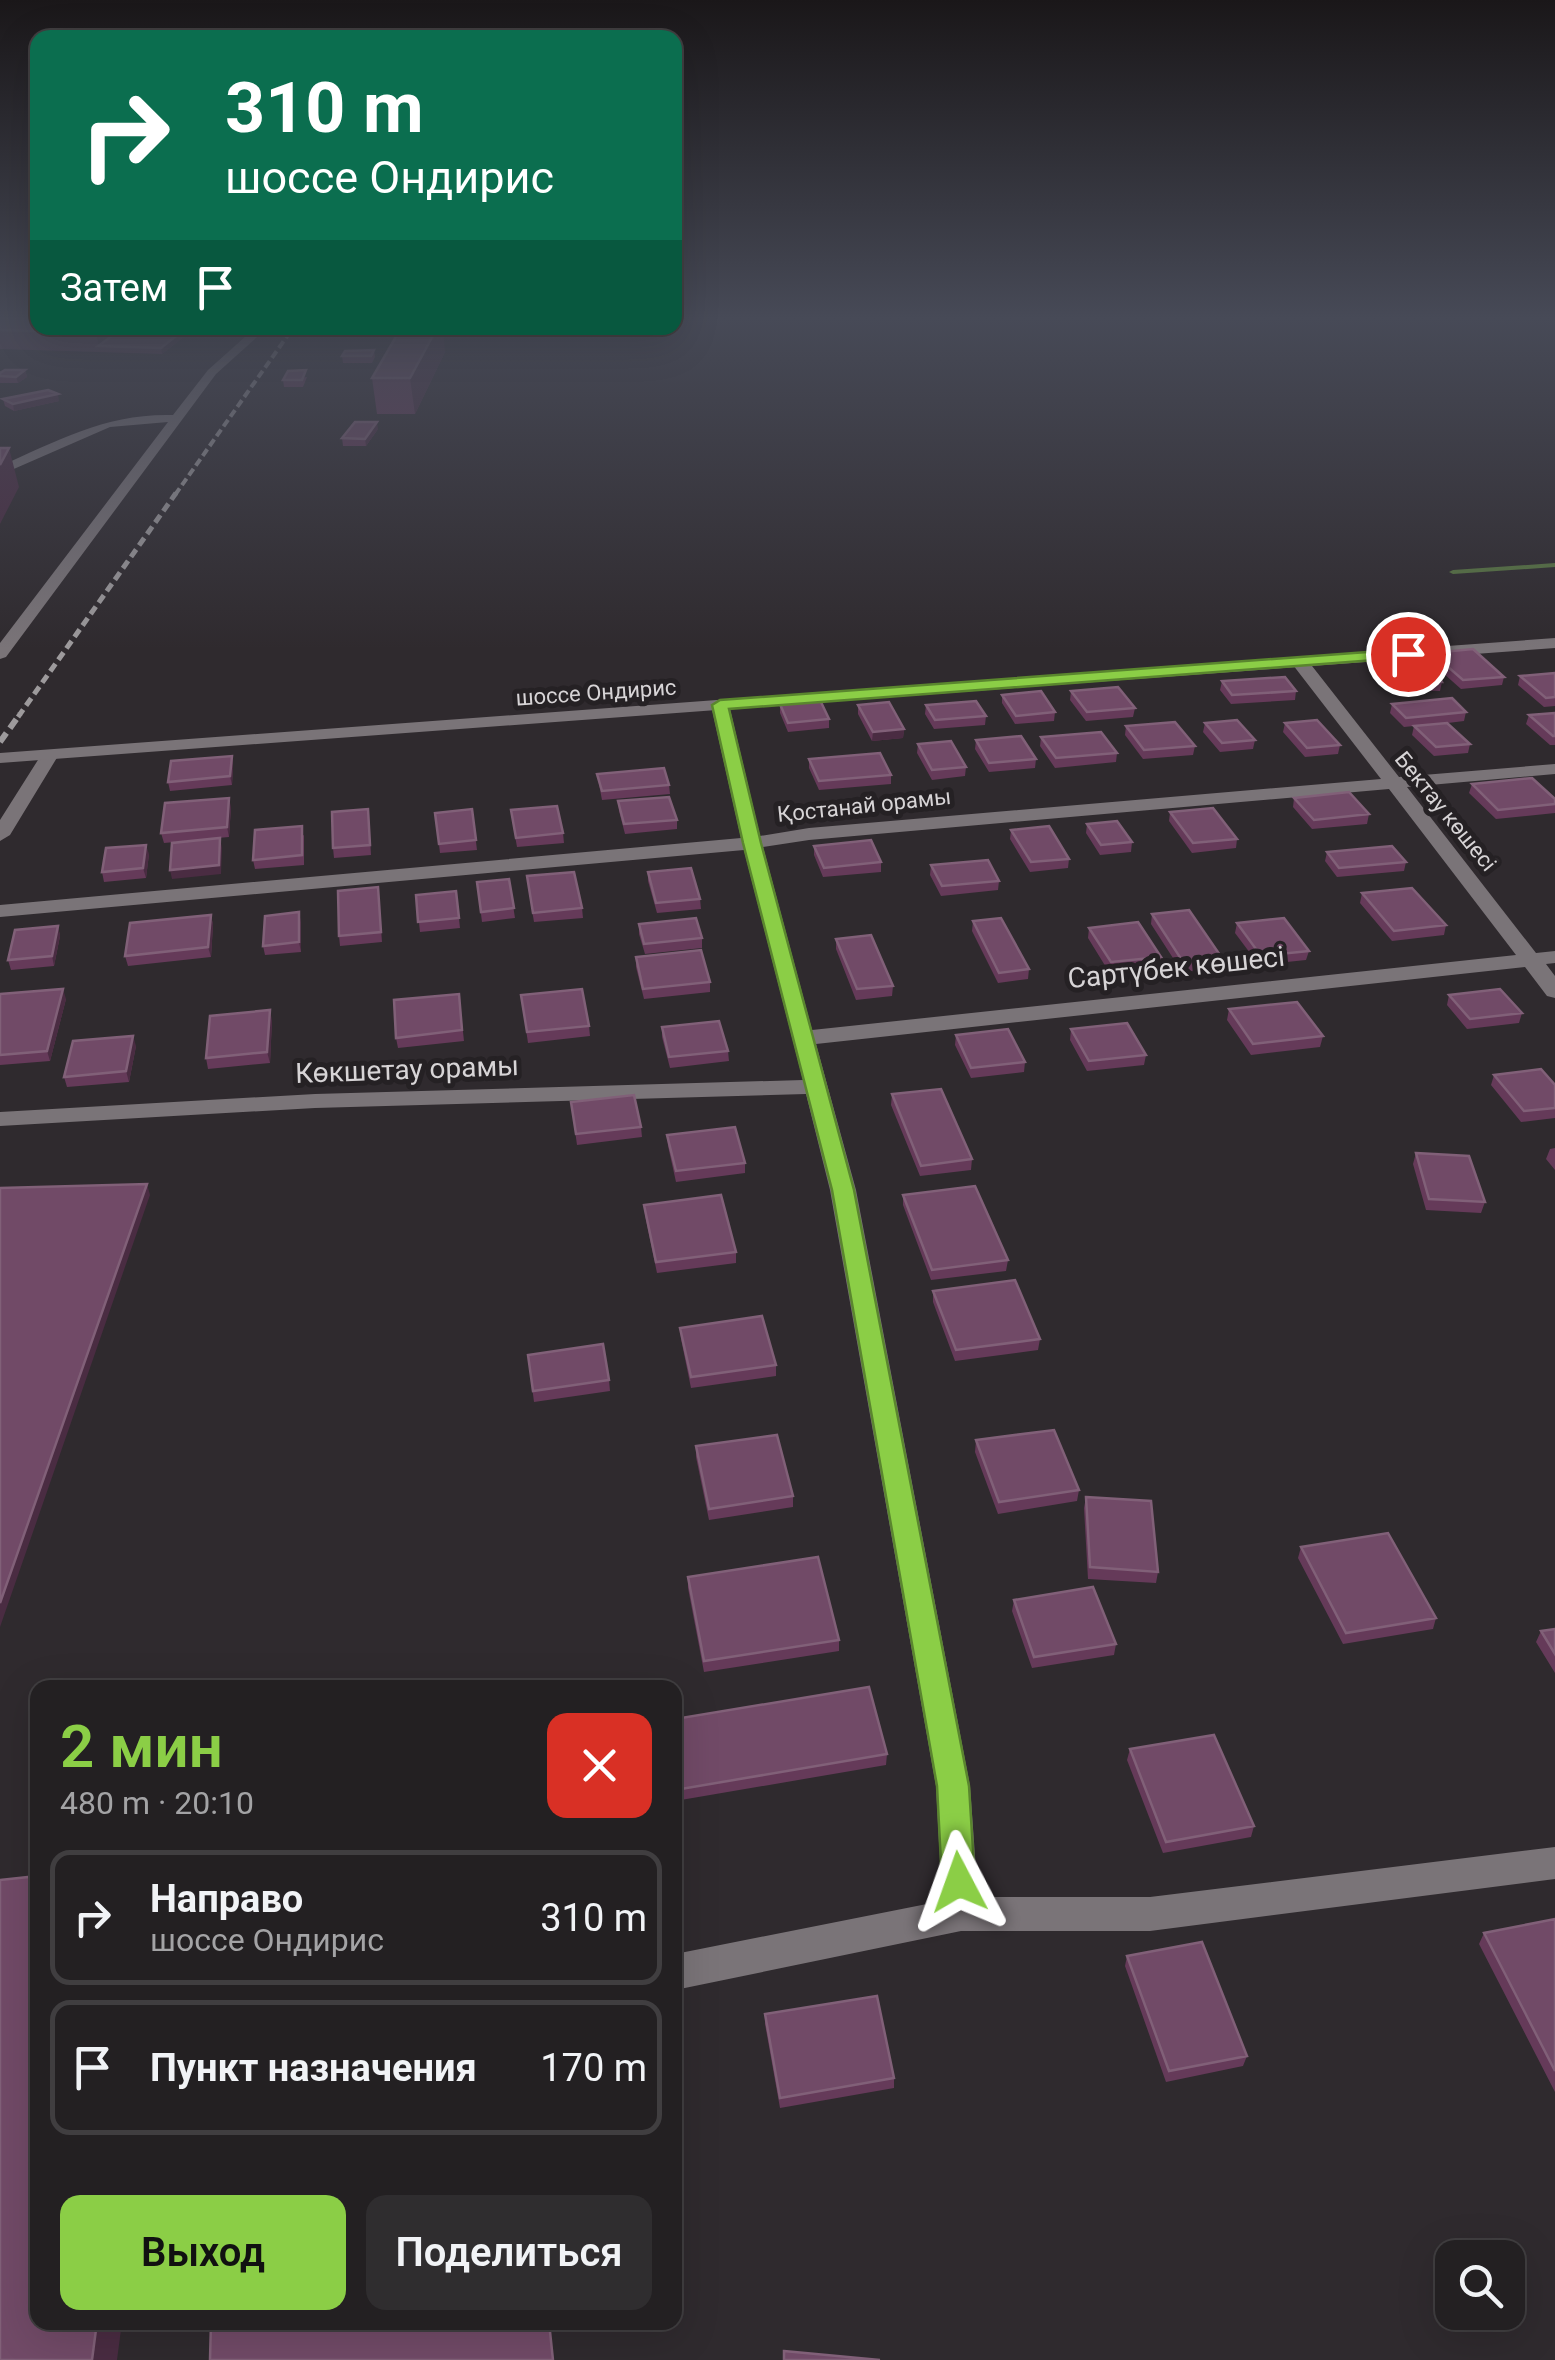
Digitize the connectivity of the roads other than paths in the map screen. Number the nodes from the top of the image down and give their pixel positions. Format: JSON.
{"nodes":[{"id":1,"x":95,"y":429,"type":"edge"},
{"id":2,"x":169,"y":429,"type":"edge"},
{"id":3,"x":0,"y":471,"type":"edge"},
{"id":4,"x":1555,"y":643,"type":"edge"},
{"id":5,"x":0,"y":654,"type":"edge"},
{"id":6,"x":1299,"y":662,"type":"junction"},
{"id":7,"x":720,"y":705,"type":"junction"},
{"id":8,"x":49,"y":756,"type":"junction"},
{"id":9,"x":0,"y":758,"type":"edge"},
{"id":10,"x":1555,"y":769,"type":"edge"},
{"id":11,"x":1390,"y":782,"type":"junction"},
{"id":12,"x":0,"y":835,"type":"edge"},
{"id":13,"x":752,"y":843,"type":"junction"},
{"id":14,"x":0,"y":910,"type":"edge"},
{"id":15,"x":1555,"y":957,"type":"edge"},
{"id":16,"x":1530,"y":959,"type":"junction"},
{"id":17,"x":1555,"y":992,"type":"edge"},
{"id":18,"x":804,"y":1038,"type":"junction"},
{"id":19,"x":816,"y":1088,"type":"junction"},
{"id":20,"x":0,"y":1119,"type":"edge"},
{"id":21,"x":1555,"y":1863,"type":"edge"},
{"id":22,"x":961,"y":1914,"type":"junction"},
{"id":23,"x":682,"y":1971,"type":"edge"}],
"edges":[{"from":1,"to":3,"type":"street"},
{"from":2,"to":5,"type":"street"},
{"from":4,"to":6,"type":"street","name":"шоссе Ондирис"},
{"from":6,"to":7,"type":"street","name":"шоссе Ондирис"},
{"from":6,"to":11,"type":"street","name":"Бектау көшесі"},
{"from":7,"to":8,"type":"street","name":"шоссе Ондирис"},
{"from":7,"to":13,"type":"street"},
{"from":8,"to":9,"type":"street","name":"шоссе Ондирис"},
{"from":8,"to":12,"type":"street"},
{"from":10,"to":11,"type":"street","name":"Қостанай орамы"},
{"from":11,"to":13,"type":"street","name":"Қостанай орамы"},
{"from":11,"to":16,"type":"street","name":"Бектау көшесі"},
{"from":13,"to":14,"type":"street","name":"Қостанай орамы"},
{"from":13,"to":18,"type":"street"},
{"from":15,"to":16,"type":"street","name":"Сартүбек көшесі"},
{"from":16,"to":17,"type":"street","name":"Бектау көшесі"},
{"from":16,"to":18,"type":"street","name":"Сартүбек көшесі"},
{"from":18,"to":19,"type":"street"},
{"from":19,"to":20,"type":"street","name":"Көкшетау орамы"},
{"from":19,"to":22,"type":"street"},
{"from":21,"to":22,"type":"street"},
{"from":22,"to":23,"type":"street"}]}
